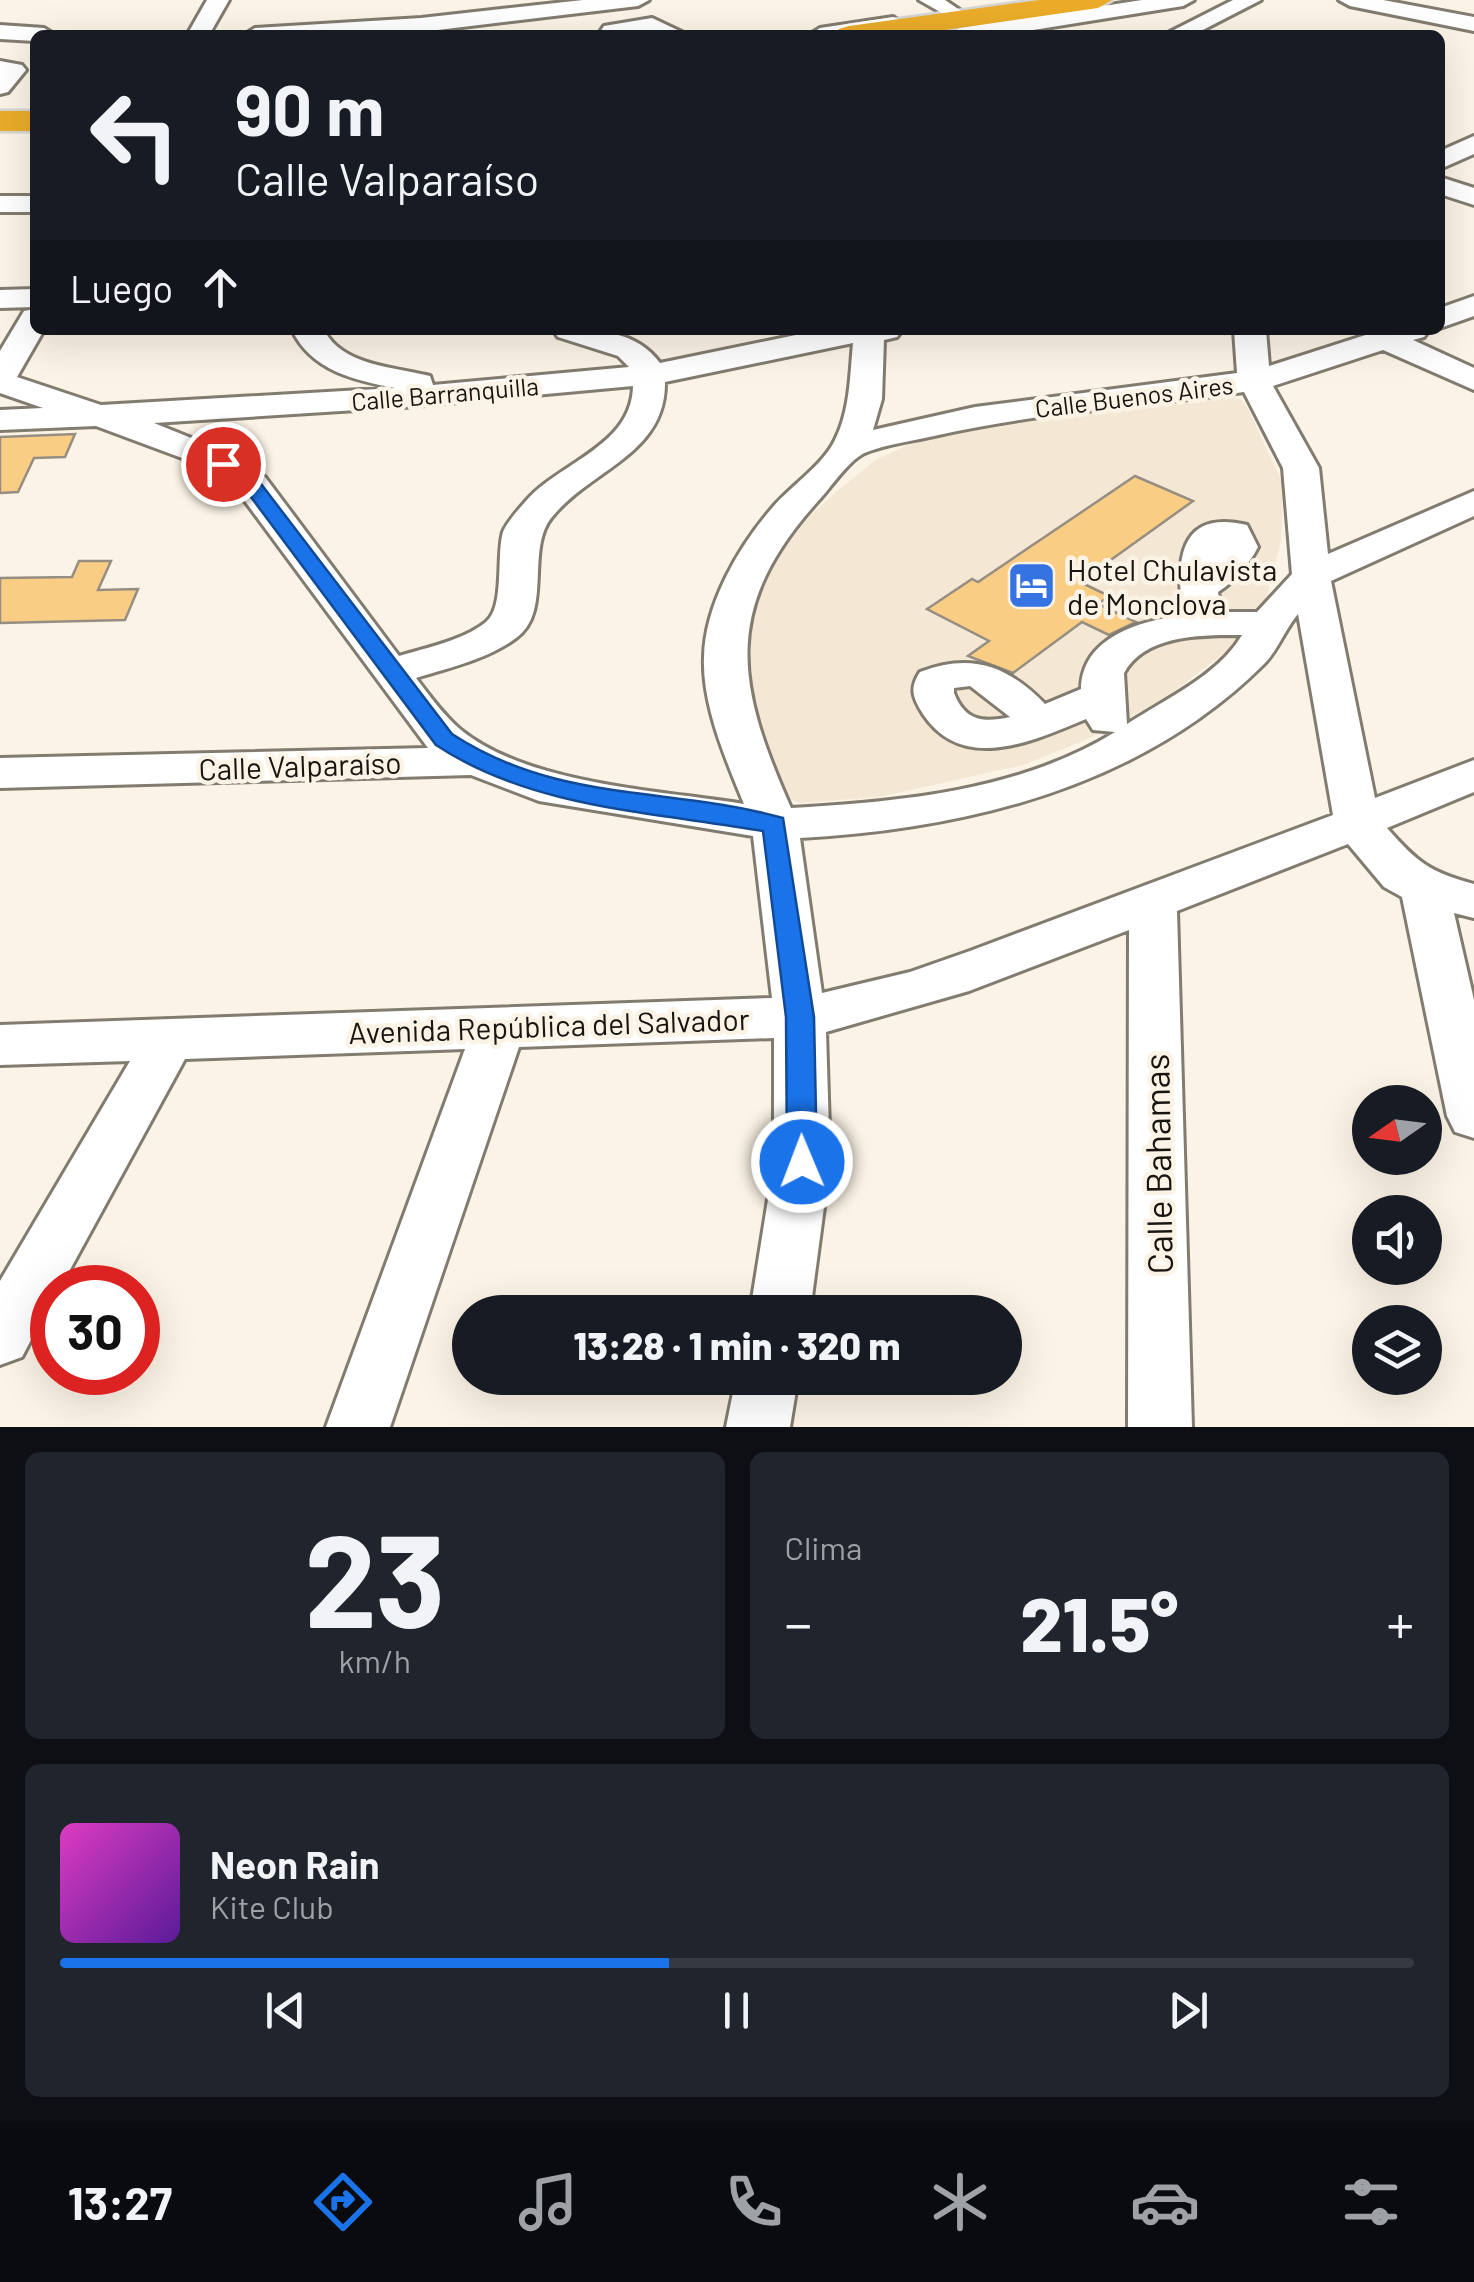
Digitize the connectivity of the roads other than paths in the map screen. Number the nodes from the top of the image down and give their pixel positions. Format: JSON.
{"nodes":[{"id":1,"x":218,"y":0,"type":"edge"},
{"id":2,"x":638,"y":0,"type":"edge"},
{"id":3,"x":930,"y":0,"type":"edge"},
{"id":4,"x":1098,"y":0,"type":"edge"},
{"id":5,"x":1138,"y":0,"type":"edge"},
{"id":6,"x":1183,"y":0,"type":"edge"},
{"id":7,"x":1250,"y":0,"type":"edge"},
{"id":8,"x":1350,"y":0,"type":"edge"},
{"id":9,"x":1460,"y":0,"type":"edge"},
{"id":10,"x":898,"y":2,"type":"edge"},
{"id":11,"x":554,"y":5,"type":"edge"},
{"id":12,"x":1046,"y":8,"type":"edge"},
{"id":13,"x":1444,"y":18,"type":"junction"},
{"id":14,"x":1474,"y":24,"type":"edge"},
{"id":15,"x":958,"y":25,"type":"edge"},
{"id":16,"x":201,"y":30,"type":"edge"},
{"id":17,"x":338,"y":30,"type":"edge"},
{"id":18,"x":582,"y":30,"type":"edge"},
{"id":19,"x":612,"y":30,"type":"edge"},
{"id":20,"x":664,"y":30,"type":"edge"},
{"id":21,"x":817,"y":30,"type":"edge"},
{"id":22,"x":885,"y":30,"type":"edge"},
{"id":23,"x":945,"y":30,"type":"edge"},
{"id":24,"x":984,"y":30,"type":"edge"},
{"id":25,"x":1017,"y":30,"type":"edge"},
{"id":26,"x":1186,"y":30,"type":"edge"},
{"id":27,"x":1426,"y":30,"type":"edge"},
{"id":28,"x":0,"y":32,"type":"edge"},
{"id":29,"x":30,"y":34,"type":"edge"},
{"id":30,"x":0,"y":68,"type":"edge"},
{"id":31,"x":0,"y":87,"type":"edge"},
{"id":32,"x":0,"y":104,"type":"edge"},
{"id":33,"x":30,"y":104,"type":"edge"},
{"id":34,"x":0,"y":121,"type":"edge"},
{"id":35,"x":30,"y":121,"type":"edge"},
{"id":36,"x":1474,"y":144,"type":"edge"},
{"id":37,"x":1445,"y":158,"type":"edge"},
{"id":38,"x":1445,"y":188,"type":"edge"},
{"id":39,"x":1474,"y":197,"type":"edge"},
{"id":40,"x":0,"y":204,"type":"edge"},
{"id":41,"x":30,"y":204,"type":"edge"},
{"id":42,"x":0,"y":298,"type":"edge"},
{"id":43,"x":30,"y":298,"type":"edge"},
{"id":44,"x":1474,"y":305,"type":"edge"},
{"id":45,"x":1445,"y":318,"type":"edge"},
{"id":46,"x":30,"y":327,"type":"edge"},
{"id":47,"x":311,"y":335,"type":"edge"},
{"id":48,"x":584,"y":335,"type":"edge"},
{"id":49,"x":849,"y":335,"type":"edge"},
{"id":50,"x":869,"y":335,"type":"edge"},
{"id":51,"x":1250,"y":335,"type":"edge"},
{"id":52,"x":1400,"y":335,"type":"edge"},
{"id":53,"x":649,"y":374,"type":"junction"},
{"id":54,"x":0,"y":380,"type":"edge"},
{"id":55,"x":1474,"y":380,"type":"edge"},
{"id":56,"x":1254,"y":381,"type":"junction"},
{"id":57,"x":478,"y":390,"type":"junction"},
{"id":58,"x":94,"y":416,"type":"junction"},
{"id":59,"x":0,"y":420,"type":"edge"},
{"id":60,"x":851,"y":445,"type":"junction"},
{"id":61,"x":1474,"y":502,"type":"edge"},
{"id":62,"x":1310,"y":576,"type":"junction"},
{"id":63,"x":1268,"y":624,"type":"junction"},
{"id":64,"x":390,"y":672,"type":"junction"},
{"id":65,"x":1102,"y":696,"type":"junction"},
{"id":66,"x":1037,"y":722,"type":"dead end"},
{"id":67,"x":1120,"y":748,"type":"junction"},
{"id":68,"x":476,"y":760,"type":"junction"},
{"id":69,"x":0,"y":773,"type":"edge"},
{"id":70,"x":1474,"y":774,"type":"edge"},
{"id":71,"x":775,"y":824,"type":"junction"},
{"id":72,"x":1356,"y":824,"type":"junction"},
{"id":73,"x":1424,"y":888,"type":"junction"},
{"id":74,"x":1474,"y":901,"type":"edge"},
{"id":75,"x":1153,"y":902,"type":"junction"},
{"id":76,"x":800,"y":1017,"type":"junction"},
{"id":77,"x":500,"y":1025,"type":"junction"},
{"id":78,"x":170,"y":1038,"type":"junction"},
{"id":79,"x":0,"y":1045,"type":"edge"},
{"id":80,"x":1474,"y":1116,"type":"edge"},
{"id":81,"x":782,"y":1295,"type":"edge"},
{"id":82,"x":0,"y":1337,"type":"edge"},
{"id":83,"x":765,"y":1395,"type":"edge"},
{"id":84,"x":358,"y":1427,"type":"edge"},
{"id":85,"x":758,"y":1427,"type":"edge"},
{"id":86,"x":1160,"y":1427,"type":"edge"}],
"edges":[{"from":1,"to":16,"type":"street"},
{"from":2,"to":11,"type":"street"},
{"from":3,"to":15,"type":"street"},
{"from":4,"to":12,"type":"highway"},
{"from":5,"to":12,"type":"highway"},
{"from":6,"to":25,"type":"street"},
{"from":7,"to":26,"type":"street"},
{"from":8,"to":13,"type":"street"},
{"from":9,"to":13,"type":"street"},
{"from":10,"to":21,"type":"street"},
{"from":11,"to":17,"type":"street"},
{"from":11,"to":18,"type":"street"},
{"from":12,"to":15,"type":"street"},
{"from":12,"to":22,"type":"highway"},
{"from":12,"to":23,"type":"highway"},
{"from":13,"to":14,"type":"street"},
{"from":13,"to":27,"type":"street"},
{"from":15,"to":21,"type":"street"},
{"from":15,"to":24,"type":"street"},
{"from":19,"to":20,"type":"street"},
{"from":28,"to":29,"type":"street"},
{"from":30,"to":31,"type":"street"},
{"from":32,"to":33,"type":"highway"},
{"from":34,"to":35,"type":"highway"},
{"from":36,"to":37,"type":"street"},
{"from":38,"to":39,"type":"street"},
{"from":40,"to":41,"type":"street"},
{"from":42,"to":43,"type":"street"},
{"from":44,"to":45,"type":"street"},
{"from":46,"to":54,"type":"street"},
{"from":47,"to":57,"type":"street"},
{"from":48,"to":53,"type":"street"},
{"from":49,"to":53,"type":"street","name":"Calle Barranquilla"},
{"from":50,"to":60,"type":"street"},
{"from":51,"to":56,"type":"street"},
{"from":52,"to":55,"type":"street"},
{"from":52,"to":56,"type":"street","name":"Calle Buenos Aires"},
{"from":53,"to":57,"type":"street","name":"Calle Barranquilla"},
{"from":53,"to":64,"type":"street"},
{"from":54,"to":58,"type":"street"},
{"from":56,"to":60,"type":"street","name":"Calle Buenos Aires"},
{"from":56,"to":62,"type":"street"},
{"from":57,"to":58,"type":"street","name":"Calle Barranquilla"},
{"from":58,"to":59,"type":"street","name":"Calle Barranquilla"},
{"from":58,"to":64,"type":"street"},
{"from":60,"to":71,"type":"street"},
{"from":61,"to":62,"type":"street","name":"Calle Valparaíso"},
{"from":62,"to":63,"type":"street","name":"Calle Valparaíso"},
{"from":62,"to":72,"type":"street"},
{"from":63,"to":65,"type":"street"},
{"from":63,"to":67,"type":"street","name":"Calle Valparaíso"},
{"from":64,"to":68,"type":"street"},
{"from":65,"to":66,"type":"street"},
{"from":65,"to":67,"type":"street"},
{"from":67,"to":71,"type":"street","name":"Calle Valparaíso"},
{"from":68,"to":69,"type":"street","name":"Calle Valparaíso"},
{"from":68,"to":71,"type":"street","name":"Calle Valparaíso"},
{"from":70,"to":72,"type":"street","name":"Avenida República del Salvador"},
{"from":71,"to":76,"type":"street"},
{"from":72,"to":73,"type":"street"},
{"from":72,"to":75,"type":"street","name":"Avenida República del Salvador"},
{"from":73,"to":74,"type":"street"},
{"from":73,"to":80,"type":"street"},
{"from":75,"to":76,"type":"street","name":"Avenida República del Salvador"},
{"from":75,"to":86,"type":"street","name":"Calle Bahamas"},
{"from":76,"to":77,"type":"street","name":"Avenida República del Salvador"},
{"from":76,"to":81,"type":"street"},
{"from":77,"to":78,"type":"street","name":"Avenida República del Salvador"},
{"from":77,"to":84,"type":"street"},
{"from":78,"to":79,"type":"street","name":"Avenida República del Salvador"},
{"from":78,"to":82,"type":"street"},
{"from":83,"to":85,"type":"street"}]}
